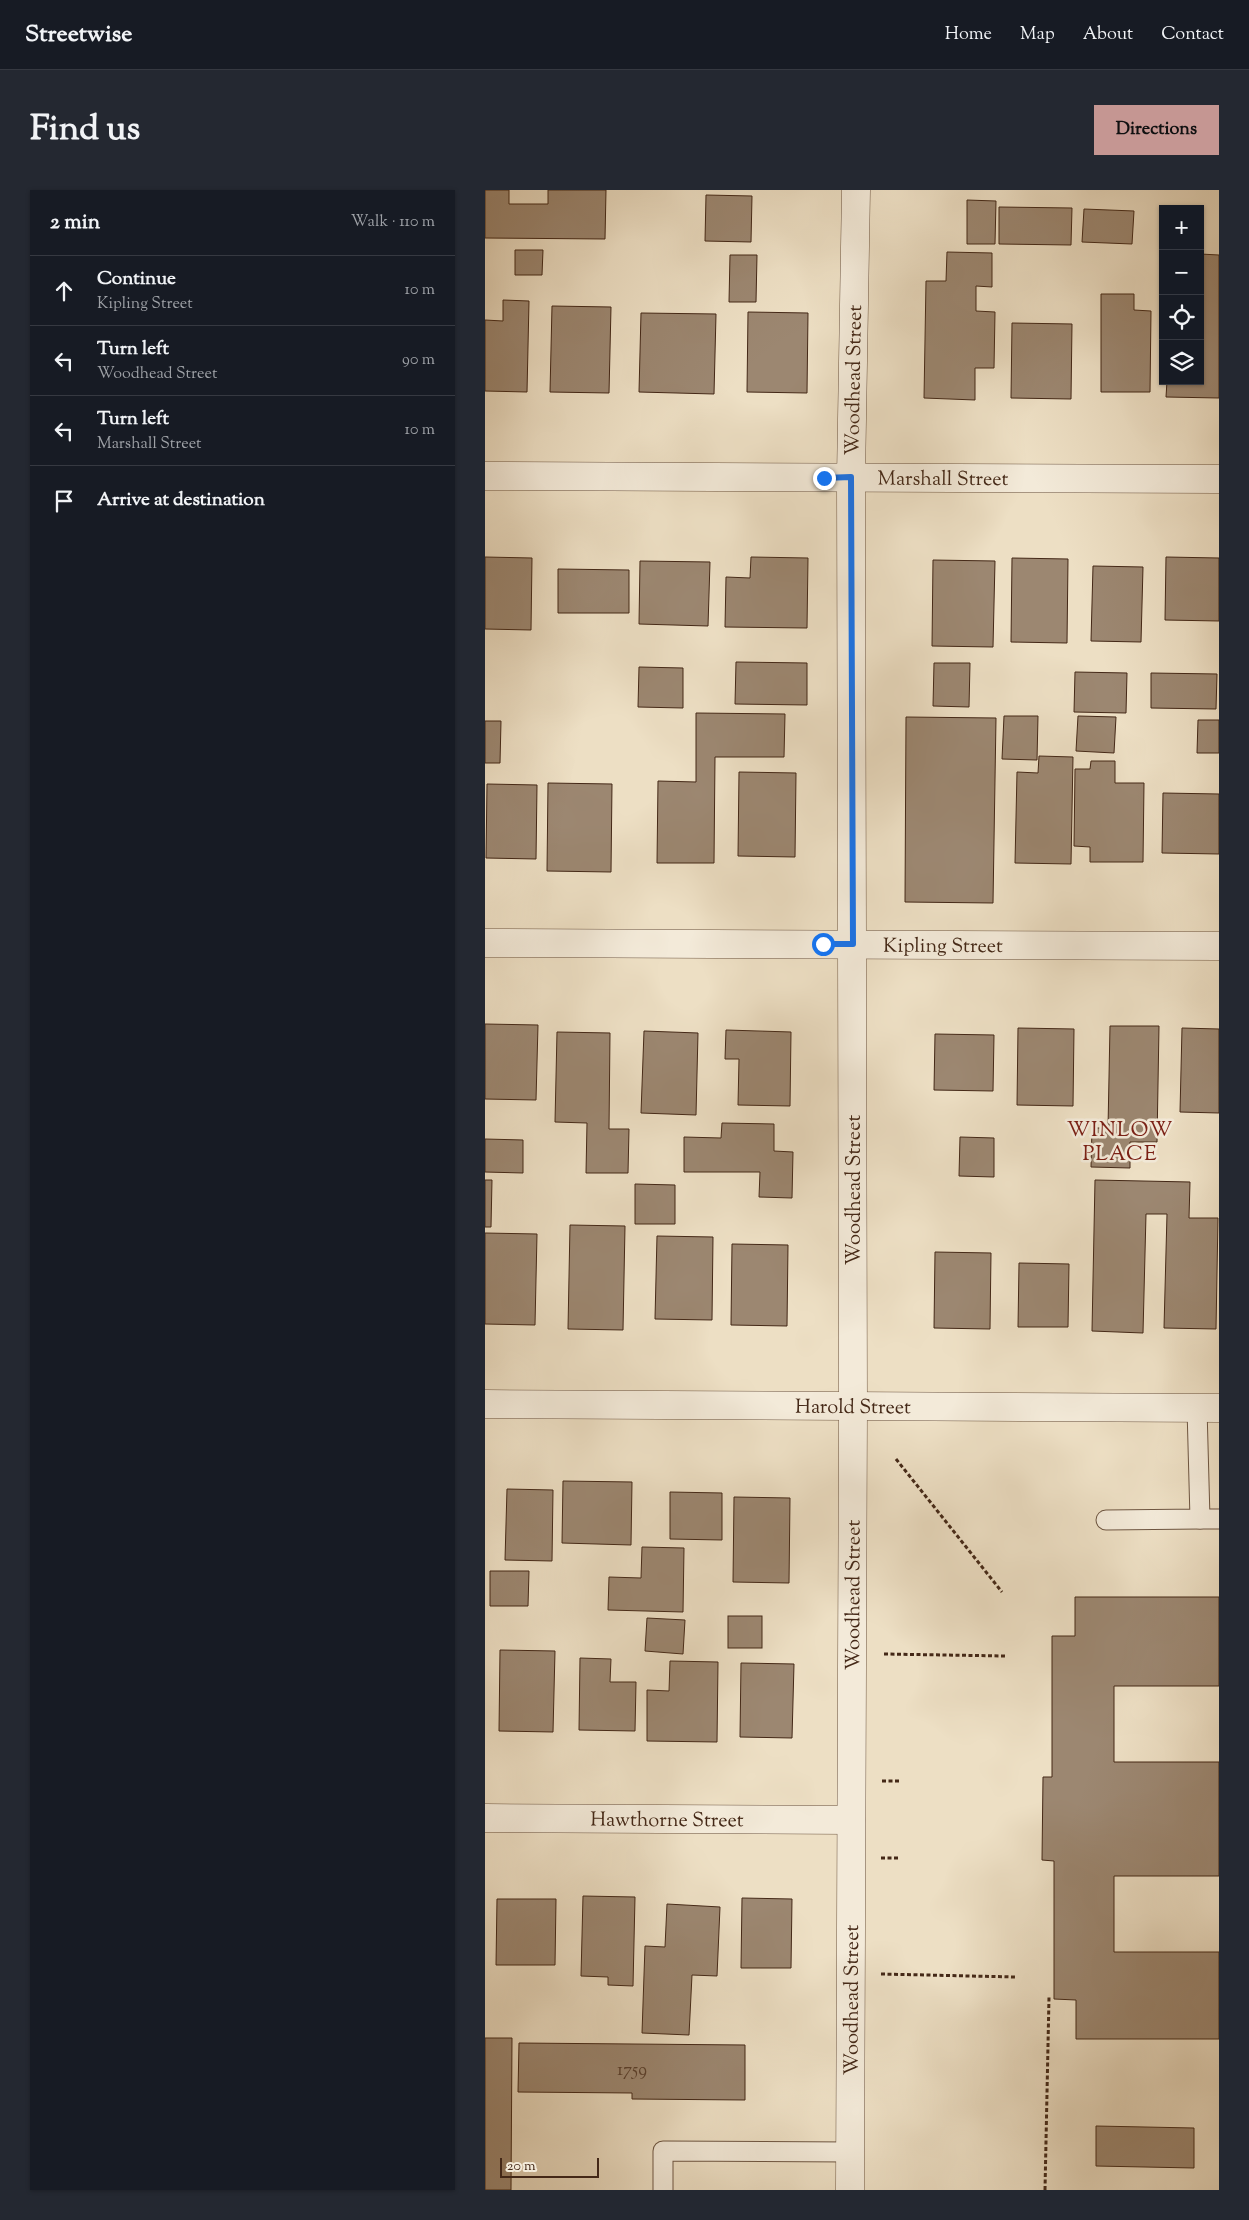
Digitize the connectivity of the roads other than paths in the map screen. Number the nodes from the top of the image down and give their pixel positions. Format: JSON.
{"nodes":[{"id":1,"x":856,"y":190,"type":"edge"},
{"id":2,"x":485,"y":476,"type":"edge"},
{"id":3,"x":851,"y":477,"type":"junction"},
{"id":4,"x":1219,"y":479,"type":"edge"},
{"id":5,"x":485,"y":943,"type":"edge"},
{"id":6,"x":853,"y":944,"type":"junction"},
{"id":7,"x":1219,"y":946,"type":"edge"},
{"id":8,"x":485,"y":1404,"type":"edge"},
{"id":9,"x":853,"y":1407,"type":"junction"},
{"id":10,"x":1208,"y":1408,"type":"edge"},
{"id":11,"x":1200,"y":1519,"type":"junction"},
{"id":12,"x":1219,"y":1519,"type":"edge"},
{"id":13,"x":1106,"y":1520,"type":"dead end"},
{"id":14,"x":485,"y":1818,"type":"edge"},
{"id":15,"x":851,"y":1820,"type":"junction"},
{"id":16,"x":850,"y":2152,"type":"junction"},
{"id":17,"x":663,"y":2190,"type":"edge"},
{"id":18,"x":850,"y":2190,"type":"edge"}],
"edges":[{"from":1,"to":3,"type":"street","name":"Woodhead Street"},
{"from":2,"to":3,"type":"street","name":"Marshall Street"},
{"from":3,"to":4,"type":"street","name":"Marshall Street"},
{"from":3,"to":6,"type":"street","name":"Woodhead Street"},
{"from":5,"to":6,"type":"street","name":"Kipling Street"},
{"from":6,"to":7,"type":"street","name":"Kipling Street"},
{"from":6,"to":9,"type":"street","name":"Woodhead Street"},
{"from":8,"to":9,"type":"street","name":"Harold Street"},
{"from":9,"to":10,"type":"street","name":"Harold Street"},
{"from":9,"to":15,"type":"street","name":"Woodhead Street"},
{"from":10,"to":11,"type":"lane"},
{"from":11,"to":12,"type":"lane"},
{"from":11,"to":13,"type":"lane"},
{"from":14,"to":15,"type":"street","name":"Hawthorne Street"},
{"from":15,"to":16,"type":"street","name":"Woodhead Street"},
{"from":16,"to":17,"type":"lane"},
{"from":16,"to":18,"type":"street","name":"Woodhead Street"}]}
